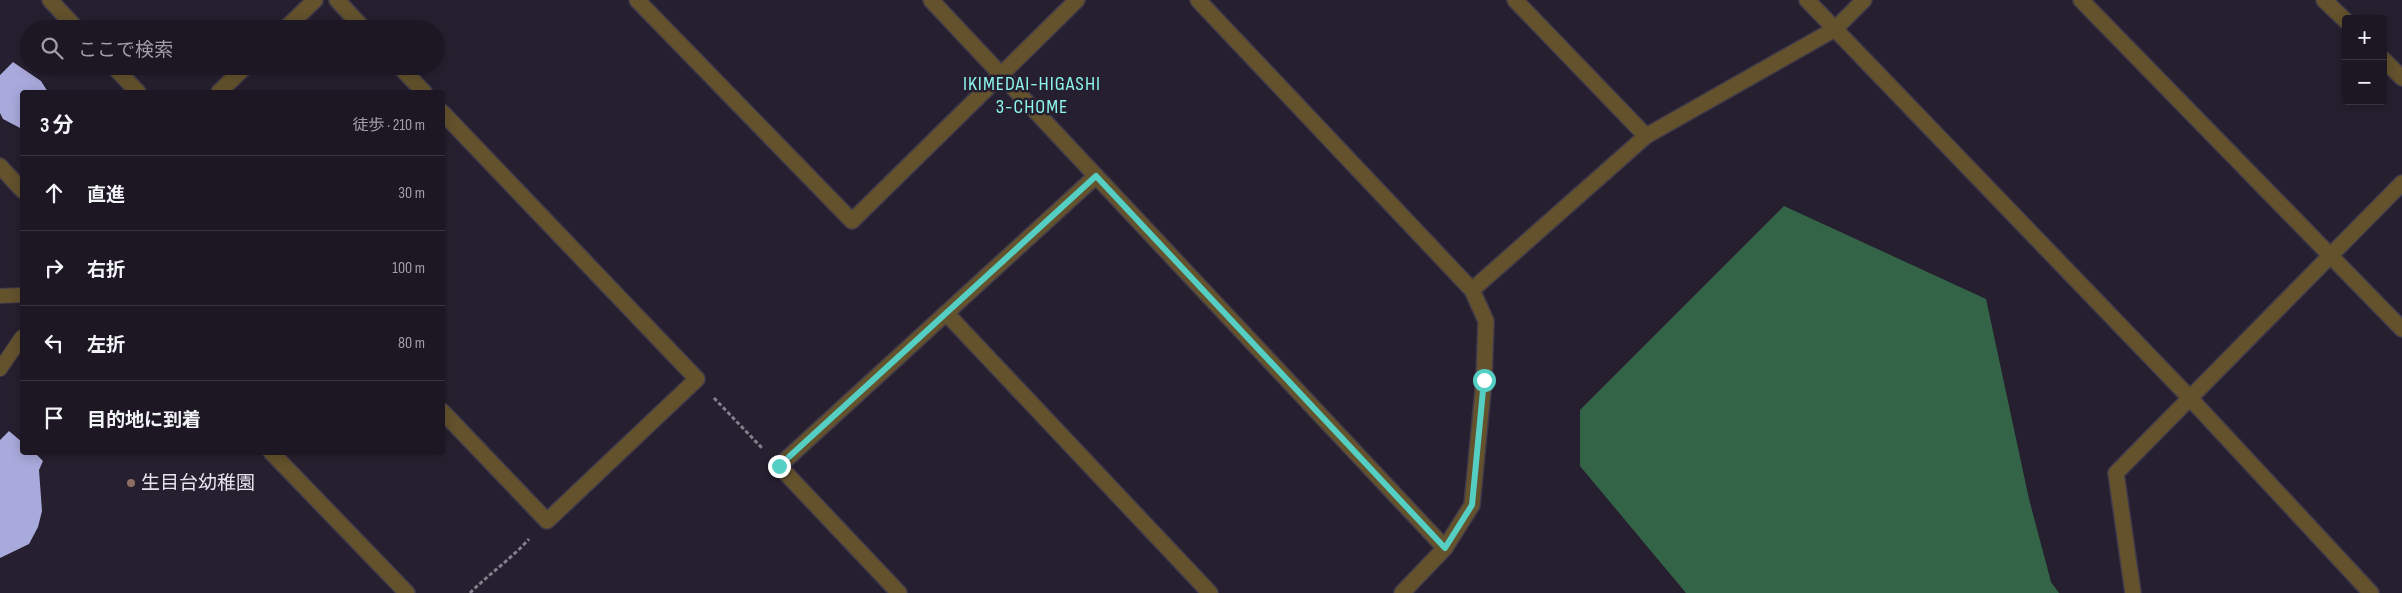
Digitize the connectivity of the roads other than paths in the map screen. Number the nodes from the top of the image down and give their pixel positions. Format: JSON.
{"nodes":[{"id":1,"x":50,"y":0,"type":"edge"},
{"id":2,"x":315,"y":0,"type":"edge"},
{"id":3,"x":337,"y":0,"type":"edge"},
{"id":4,"x":637,"y":0,"type":"edge"},
{"id":5,"x":931,"y":0,"type":"edge"},
{"id":6,"x":1076,"y":0,"type":"edge"},
{"id":7,"x":1198,"y":0,"type":"edge"},
{"id":8,"x":1515,"y":0,"type":"edge"},
{"id":9,"x":1807,"y":0,"type":"edge"},
{"id":10,"x":1864,"y":0,"type":"edge"},
{"id":11,"x":2081,"y":0,"type":"edge"},
{"id":12,"x":2324,"y":0,"type":"edge"},
{"id":13,"x":2342,"y":17,"type":"edge"},
{"id":14,"x":69,"y":20,"type":"edge"},
{"id":15,"x":294,"y":20,"type":"edge"},
{"id":16,"x":356,"y":20,"type":"edge"},
{"id":17,"x":1835,"y":29,"type":"junction"},
{"id":18,"x":2384,"y":60,"type":"edge"},
{"id":19,"x":1001,"y":74,"type":"junction"},
{"id":20,"x":122,"y":75,"type":"edge"},
{"id":21,"x":237,"y":75,"type":"edge"},
{"id":22,"x":408,"y":75,"type":"edge"},
{"id":23,"x":2402,"y":78,"type":"edge"},
{"id":24,"x":136,"y":90,"type":"edge"},
{"id":25,"x":221,"y":90,"type":"edge"},
{"id":26,"x":422,"y":90,"type":"edge"},
{"id":27,"x":445,"y":115,"type":"edge"},
{"id":28,"x":1646,"y":136,"type":"junction"},
{"id":29,"x":0,"y":166,"type":"edge"},
{"id":30,"x":1096,"y":176,"type":"junction"},
{"id":31,"x":2402,"y":182,"type":"edge"},
{"id":32,"x":20,"y":188,"type":"edge"},
{"id":33,"x":2330,"y":255,"type":"junction"},
{"id":34,"x":1472,"y":290,"type":"junction"},
{"id":35,"x":20,"y":295,"type":"edge"},
{"id":36,"x":0,"y":296,"type":"edge"},
{"id":37,"x":946,"y":313,"type":"junction"},
{"id":38,"x":2402,"y":329,"type":"edge"},
{"id":39,"x":20,"y":340,"type":"edge"},
{"id":40,"x":0,"y":369,"type":"edge"},
{"id":41,"x":2188,"y":396,"type":"junction"},
{"id":42,"x":445,"y":414,"type":"edge"},
{"id":43,"x":274,"y":455,"type":"edge"},
{"id":44,"x":1445,"y":548,"type":"junction"},
{"id":45,"x":407,"y":593,"type":"edge"},
{"id":46,"x":899,"y":593,"type":"edge"},
{"id":47,"x":1210,"y":593,"type":"edge"},
{"id":48,"x":1402,"y":593,"type":"edge"},
{"id":49,"x":2133,"y":593,"type":"edge"},
{"id":50,"x":2371,"y":593,"type":"edge"}],
"edges":[{"from":1,"to":14,"type":"street"},
{"from":2,"to":15,"type":"street"},
{"from":3,"to":16,"type":"street"},
{"from":4,"to":19,"type":"street"},
{"from":5,"to":19,"type":"street"},
{"from":6,"to":19,"type":"street"},
{"from":7,"to":34,"type":"street"},
{"from":8,"to":28,"type":"street"},
{"from":9,"to":17,"type":"street"},
{"from":10,"to":17,"type":"street"},
{"from":11,"to":33,"type":"street"},
{"from":12,"to":13,"type":"street"},
{"from":17,"to":28,"type":"street"},
{"from":17,"to":41,"type":"street"},
{"from":18,"to":23,"type":"street"},
{"from":19,"to":30,"type":"street"},
{"from":20,"to":24,"type":"street"},
{"from":21,"to":25,"type":"street"},
{"from":22,"to":26,"type":"street"},
{"from":27,"to":42,"type":"street"},
{"from":28,"to":34,"type":"street"},
{"from":29,"to":32,"type":"street"},
{"from":30,"to":37,"type":"street"},
{"from":30,"to":44,"type":"street"},
{"from":31,"to":33,"type":"street"},
{"from":33,"to":38,"type":"street"},
{"from":33,"to":41,"type":"street"},
{"from":34,"to":44,"type":"street"},
{"from":35,"to":36,"type":"lane"},
{"from":37,"to":46,"type":"street"},
{"from":37,"to":47,"type":"street"},
{"from":39,"to":40,"type":"lane"},
{"from":41,"to":49,"type":"street"},
{"from":41,"to":50,"type":"street"},
{"from":43,"to":45,"type":"street"},
{"from":44,"to":48,"type":"street"}]}
